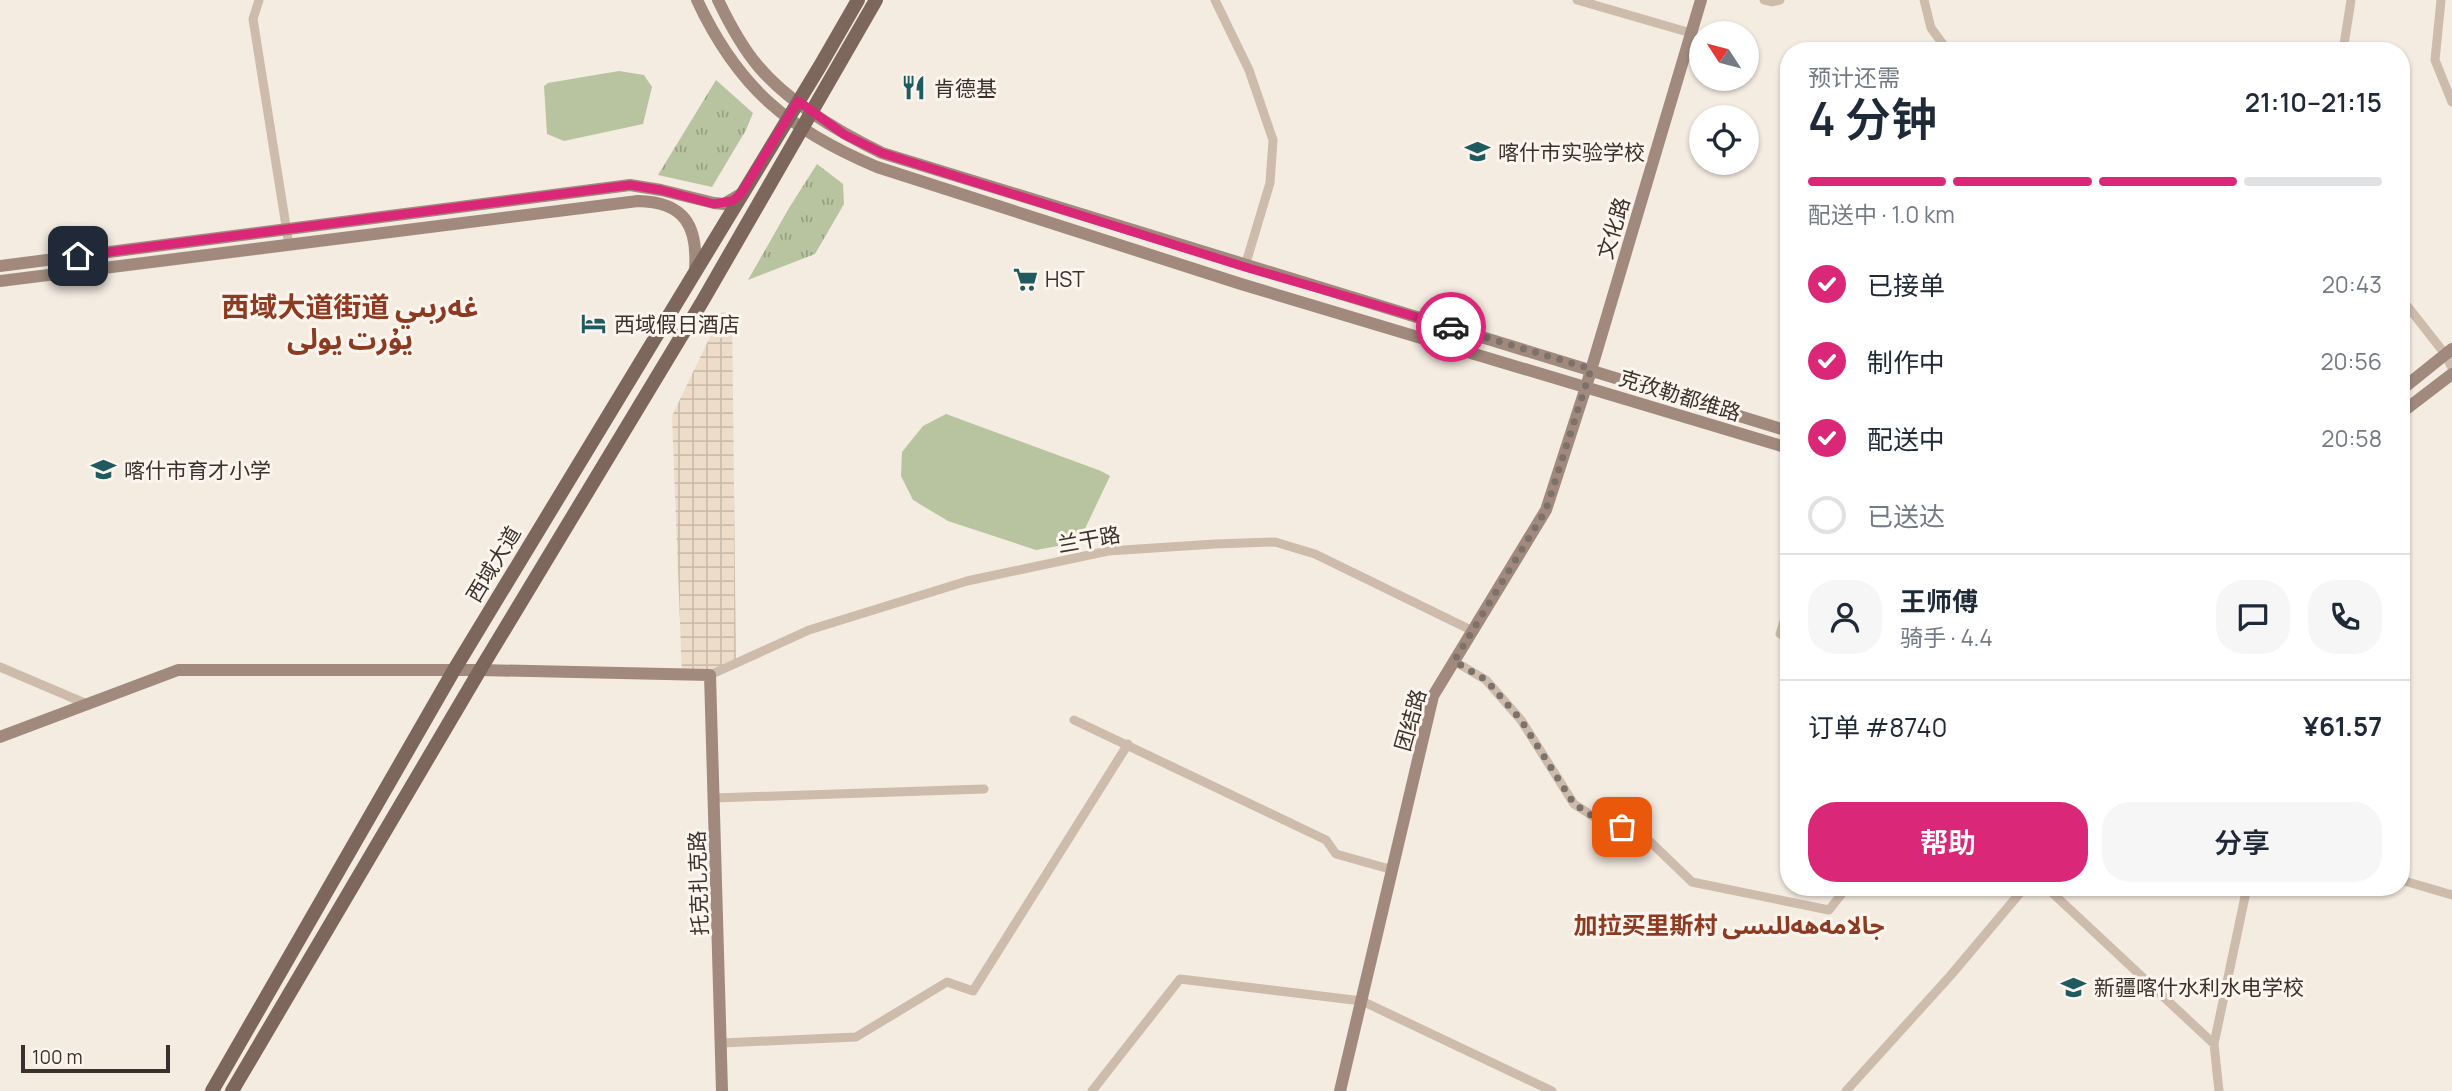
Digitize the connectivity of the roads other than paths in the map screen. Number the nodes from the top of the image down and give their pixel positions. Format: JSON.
{"nodes":[{"id":1,"x":260,"y":0,"type":"edge"},
{"id":2,"x":697,"y":0,"type":"edge"},
{"id":3,"x":718,"y":0,"type":"edge"},
{"id":4,"x":858,"y":0,"type":"edge"},
{"id":5,"x":876,"y":0,"type":"edge"},
{"id":6,"x":1215,"y":0,"type":"edge"},
{"id":7,"x":1577,"y":0,"type":"edge"},
{"id":8,"x":1701,"y":0,"type":"edge"},
{"id":9,"x":1764,"y":0,"type":"edge"},
{"id":10,"x":1780,"y":0,"type":"edge"},
{"id":11,"x":1924,"y":0,"type":"edge"},
{"id":12,"x":2351,"y":0,"type":"edge"},
{"id":13,"x":2441,"y":0,"type":"edge"},
{"id":14,"x":1695,"y":21,"type":"edge"},
{"id":15,"x":1689,"y":32,"type":"edge"},
{"id":16,"x":1689,"y":40,"type":"edge"},
{"id":17,"x":1942,"y":42,"type":"edge"},
{"id":18,"x":2344,"y":42,"type":"edge"},
{"id":19,"x":798,"y":101,"type":"junction"},
{"id":20,"x":2452,"y":102,"type":"edge"},
{"id":21,"x":813,"y":113,"type":"junction"},
{"id":22,"x":788,"y":118,"type":"junction"},
{"id":23,"x":804,"y":129,"type":"junction"},
{"id":24,"x":741,"y":194,"type":"junction"},
{"id":25,"x":286,"y":230,"type":"junction"},
{"id":26,"x":289,"y":245,"type":"junction"},
{"id":27,"x":0,"y":266,"type":"edge"},
{"id":28,"x":1245,"y":267,"type":"junction"},
{"id":29,"x":695,"y":270,"type":"junction"},
{"id":30,"x":0,"y":281,"type":"edge"},
{"id":31,"x":2410,"y":308,"type":"edge"},
{"id":32,"x":2449,"y":352,"type":"edge"},
{"id":33,"x":2452,"y":368,"type":"edge"},
{"id":34,"x":1591,"y":369,"type":"junction"},
{"id":35,"x":2452,"y":374,"type":"edge"},
{"id":36,"x":2410,"y":383,"type":"edge"},
{"id":37,"x":1586,"y":387,"type":"junction"},
{"id":38,"x":2410,"y":406,"type":"edge"},
{"id":39,"x":1780,"y":428,"type":"edge"},
{"id":40,"x":1780,"y":446,"type":"edge"},
{"id":41,"x":1473,"y":631,"type":"junction"},
{"id":42,"x":1454,"y":661,"type":"junction"},
{"id":43,"x":0,"y":667,"type":"edge"},
{"id":44,"x":454,"y":670,"type":"junction"},
{"id":45,"x":480,"y":670,"type":"junction"},
{"id":46,"x":710,"y":675,"type":"junction"},
{"id":47,"x":87,"y":704,"type":"junction"},
{"id":48,"x":1074,"y":720,"type":"dead end"},
{"id":49,"x":0,"y":737,"type":"edge"},
{"id":50,"x":1128,"y":744,"type":"junction"},
{"id":51,"x":984,"y":789,"type":"dead end"},
{"id":52,"x":715,"y":798,"type":"junction"},
{"id":53,"x":1394,"y":870,"type":"junction"},
{"id":54,"x":2410,"y":883,"type":"edge"},
{"id":55,"x":2452,"y":895,"type":"edge"},
{"id":56,"x":1840,"y":896,"type":"edge"},
{"id":57,"x":2017,"y":896,"type":"edge"},
{"id":58,"x":2056,"y":896,"type":"edge"},
{"id":59,"x":2246,"y":896,"type":"edge"},
{"id":60,"x":1362,"y":1001,"type":"junction"},
{"id":61,"x":722,"y":1043,"type":"junction"},
{"id":62,"x":2214,"y":1044,"type":"junction"},
{"id":63,"x":1538,"y":1088,"type":"edge"},
{"id":64,"x":212,"y":1091,"type":"edge"},
{"id":65,"x":232,"y":1091,"type":"edge"},
{"id":66,"x":722,"y":1091,"type":"edge"},
{"id":67,"x":1092,"y":1091,"type":"edge"},
{"id":68,"x":1340,"y":1091,"type":"edge"},
{"id":69,"x":1552,"y":1091,"type":"edge"},
{"id":70,"x":1846,"y":1091,"type":"edge"},
{"id":71,"x":2219,"y":1091,"type":"edge"}],
"edges":[{"from":1,"to":25,"type":"street"},
{"from":2,"to":22,"type":"main road","name":"克孜勒都维路"},
{"from":3,"to":19,"type":"main road","name":"克孜勒都维路"},
{"from":4,"to":19,"type":"main road","name":"西域大道"},
{"from":5,"to":21,"type":"main road","name":"西域大道"},
{"from":6,"to":28,"type":"street"},
{"from":7,"to":15,"type":"street"},
{"from":8,"to":14,"type":"main road","name":"文化路"},
{"from":9,"to":10,"type":"street"},
{"from":11,"to":17,"type":"street"},
{"from":12,"to":18,"type":"street"},
{"from":13,"to":20,"type":"street"},
{"from":16,"to":34,"type":"main road","name":"文化路"},
{"from":19,"to":21,"type":"main road","name":"克孜勒都维路"},
{"from":19,"to":22,"type":"main road","name":"西域大道"},
{"from":21,"to":23,"type":"main road","name":"西域大道"},
{"from":21,"to":28,"type":"main road","name":"克孜勒都维路"},
{"from":22,"to":23,"type":"main road","name":"克孜勒都维路"},
{"from":22,"to":24,"type":"main road","name":"西域大道"},
{"from":23,"to":37,"type":"main road","name":"克孜勒都维路"},
{"from":23,"to":45,"type":"main road","name":"西域大道"},
{"from":24,"to":25,"type":"main road"},
{"from":24,"to":29,"type":"main road","name":"西域大道"},
{"from":25,"to":26,"type":"street"},
{"from":25,"to":27,"type":"main road"},
{"from":26,"to":29,"type":"main road"},
{"from":26,"to":30,"type":"main road"},
{"from":28,"to":34,"type":"main road","name":"克孜勒都维路"},
{"from":29,"to":44,"type":"main road","name":"西域大道"},
{"from":31,"to":32,"type":"street"},
{"from":32,"to":33,"type":"street"},
{"from":32,"to":36,"type":"main road"},
{"from":34,"to":37,"type":"main road","name":"文化路"},
{"from":34,"to":39,"type":"main road","name":"克孜勒都维路"},
{"from":35,"to":38,"type":"main road"},
{"from":37,"to":40,"type":"main road","name":"克孜勒都维路"},
{"from":37,"to":41,"type":"main road","name":"团结路"},
{"from":41,"to":42,"type":"main road","name":"团结路"},
{"from":41,"to":46,"type":"street","name":"兰干路"},
{"from":42,"to":53,"type":"main road","name":"团结路"},
{"from":42,"to":56,"type":"street"},
{"from":43,"to":47,"type":"street"},
{"from":44,"to":45,"type":"main road"},
{"from":44,"to":47,"type":"main road"},
{"from":44,"to":64,"type":"main road","name":"西域大道"},
{"from":45,"to":46,"type":"main road"},
{"from":45,"to":65,"type":"main road","name":"西域大道"},
{"from":46,"to":52,"type":"main road","name":"托克扎克路"},
{"from":47,"to":49,"type":"main road"},
{"from":48,"to":50,"type":"street"},
{"from":50,"to":53,"type":"street"},
{"from":50,"to":61,"type":"street"},
{"from":51,"to":52,"type":"street"},
{"from":52,"to":61,"type":"main road","name":"托克扎克路"},
{"from":53,"to":60,"type":"main road","name":"团结路"},
{"from":54,"to":55,"type":"street"},
{"from":57,"to":70,"type":"street"},
{"from":58,"to":62,"type":"street"},
{"from":59,"to":62,"type":"street"},
{"from":60,"to":63,"type":"street"},
{"from":60,"to":67,"type":"street"},
{"from":60,"to":68,"type":"main road","name":"团结路"},
{"from":61,"to":66,"type":"main road","name":"托克扎克路"},
{"from":62,"to":71,"type":"street"},
{"from":63,"to":69,"type":"street"}]}
